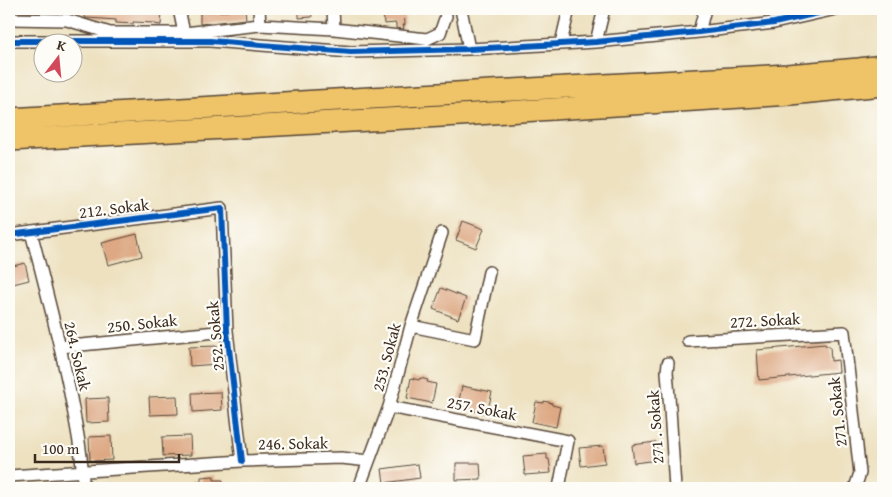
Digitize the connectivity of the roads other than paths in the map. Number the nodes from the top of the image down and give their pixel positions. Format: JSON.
{"nodes":[{"id":1,"x":179,"y":9,"type":"edge"},
{"id":2,"x":259,"y":9,"type":"edge"},
{"id":3,"x":334,"y":9,"type":"edge"},
{"id":4,"x":444,"y":9,"type":"edge"},
{"id":5,"x":461,"y":9,"type":"edge"},
{"id":6,"x":569,"y":9,"type":"edge"},
{"id":7,"x":604,"y":9,"type":"edge"},
{"id":8,"x":705,"y":9,"type":"edge"},
{"id":9,"x":835,"y":9,"type":"edge"},
{"id":10,"x":9,"y":19,"type":"edge"},
{"id":11,"x":260,"y":26,"type":"junction"},
{"id":12,"x":334,"y":30,"type":"junction"},
{"id":13,"x":699,"y":32,"type":"junction"},
{"id":14,"x":184,"y":33,"type":"junction"},
{"id":15,"x":9,"y":41,"type":"edge"},
{"id":16,"x":596,"y":42,"type":"junction"},
{"id":17,"x":561,"y":43,"type":"junction"},
{"id":18,"x":469,"y":49,"type":"junction"},
{"id":19,"x":883,"y":53,"type":"edge"},
{"id":20,"x":883,"y":66,"type":"edge"},
{"id":21,"x":787,"y":75,"type":"junction"},
{"id":22,"x":883,"y":85,"type":"edge"},
{"id":23,"x":9,"y":120,"type":"edge"},
{"id":24,"x":9,"y":140,"type":"edge"},
{"id":25,"x":222,"y":208,"type":"joint"},
{"id":26,"x":31,"y":232,"type":"junction"},
{"id":27,"x":442,"y":233,"type":"dead end"},
{"id":28,"x":9,"y":235,"type":"edge"},
{"id":29,"x":489,"y":272,"type":"dead end"},
{"id":30,"x":411,"y":326,"type":"junction"},
{"id":31,"x":227,"y":331,"type":"junction"},
{"id":32,"x":844,"y":332,"type":"joint"},
{"id":33,"x":688,"y":341,"type":"dead end"},
{"id":34,"x":60,"y":347,"type":"junction"},
{"id":35,"x":668,"y":363,"type":"dead end"},
{"id":36,"x":389,"y":407,"type":"junction"},
{"id":37,"x":369,"y":460,"type":"junction"},
{"id":38,"x":242,"y":461,"type":"junction"},
{"id":39,"x":83,"y":470,"type":"junction"},
{"id":40,"x":9,"y":476,"type":"edge"},
{"id":41,"x":83,"y":488,"type":"edge"},
{"id":42,"x":359,"y":488,"type":"edge"},
{"id":43,"x":559,"y":488,"type":"edge"},
{"id":44,"x":675,"y":488,"type":"edge"},
{"id":45,"x":855,"y":488,"type":"edge"}],
"edges":[{"from":1,"to":14,"type":"street"},
{"from":2,"to":11,"type":"street"},
{"from":3,"to":12,"type":"street"},
{"from":4,"to":12,"type":"street"},
{"from":5,"to":18,"type":"street"},
{"from":6,"to":17,"type":"street"},
{"from":7,"to":16,"type":"street"},
{"from":8,"to":13,"type":"street"},
{"from":9,"to":13,"type":"street"},
{"from":10,"to":14,"type":"street"},
{"from":11,"to":12,"type":"street"},
{"from":11,"to":14,"type":"street"},
{"from":13,"to":16,"type":"street"},
{"from":15,"to":18,"type":"street"},
{"from":16,"to":17,"type":"street"},
{"from":17,"to":18,"type":"street"},
{"from":19,"to":21,"type":"highway"},
{"from":20,"to":21,"type":"highway"},
{"from":21,"to":23,"type":"highway"},
{"from":22,"to":24,"type":"highway"},
{"from":25,"to":26,"type":"street","name":"212. Sokak"},
{"from":25,"to":31,"type":"street","name":"252. Sokak"},
{"from":26,"to":28,"type":"street","name":"212. Sokak"},
{"from":26,"to":34,"type":"street","name":"264. Sokak"},
{"from":27,"to":30,"type":"street","name":"253. Sokak"},
{"from":29,"to":30,"type":"street"},
{"from":30,"to":36,"type":"street","name":"253. Sokak"},
{"from":31,"to":34,"type":"street","name":"250. Sokak"},
{"from":31,"to":38,"type":"street","name":"252. Sokak"},
{"from":32,"to":33,"type":"street","name":"272. Sokak"},
{"from":32,"to":45,"type":"street","name":"271. Sokak"},
{"from":34,"to":39,"type":"street","name":"264. Sokak"},
{"from":35,"to":44,"type":"street","name":"271 . Sokak"},
{"from":36,"to":37,"type":"street","name":"253. Sokak"},
{"from":36,"to":43,"type":"street","name":"257. Sokak"},
{"from":37,"to":38,"type":"street","name":"246. Sokak"},
{"from":37,"to":42,"type":"street","name":"253. Sokak"},
{"from":38,"to":39,"type":"street","name":"246. Sokak"},
{"from":39,"to":40,"type":"street","name":"246. Sokak"},
{"from":39,"to":41,"type":"street","name":"264. Sokak"}]}
